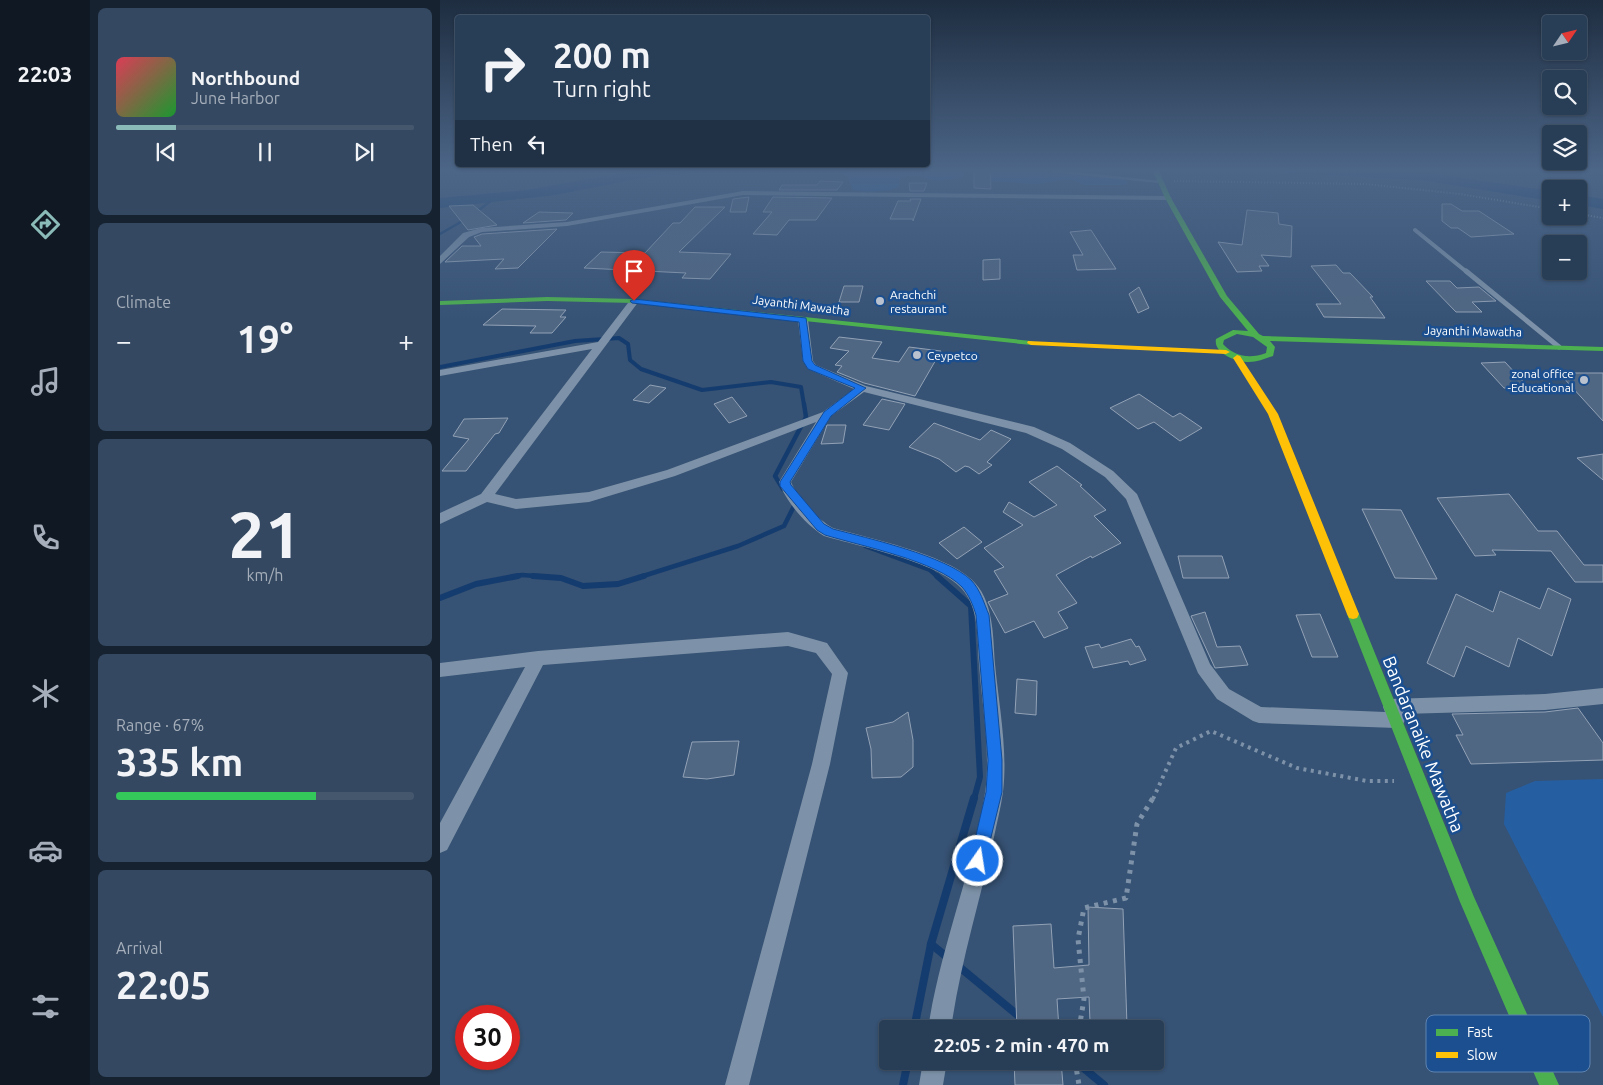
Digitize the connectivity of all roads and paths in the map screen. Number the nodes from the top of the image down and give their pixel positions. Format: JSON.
{"nodes":[{"id":1,"x":592,"y":220,"type":"edge"},
{"id":2,"x":1180,"y":220,"type":"edge"},
{"id":3,"x":1415,"y":230,"type":"dead end"},
{"id":4,"x":440,"y":261,"type":"edge"},
{"id":5,"x":1224,"y":297,"type":"junction"},
{"id":6,"x":634,"y":301,"type":"junction"},
{"id":7,"x":440,"y":303,"type":"edge"},
{"id":8,"x":803,"y":320,"type":"junction"},
{"id":9,"x":1227,"y":334,"type":"junction"},
{"id":10,"x":1260,"y":336,"type":"junction"},
{"id":11,"x":1342,"y":342,"type":"junction"},
{"id":12,"x":600,"y":344,"type":"junction"},
{"id":13,"x":1159,"y":347,"type":"junction"},
{"id":14,"x":1558,"y":347,"type":"junction"},
{"id":15,"x":1603,"y":349,"type":"edge"},
{"id":16,"x":1226,"y":352,"type":"junction"},
{"id":17,"x":1270,"y":356,"type":"junction"},
{"id":18,"x":1237,"y":358,"type":"junction"},
{"id":19,"x":440,"y":373,"type":"edge"},
{"id":20,"x":862,"y":388,"type":"junction"},
{"id":21,"x":1272,"y":388,"type":"dead end"},
{"id":22,"x":827,"y":414,"type":"junction"},
{"id":23,"x":1273,"y":414,"type":"junction"},
{"id":24,"x":810,"y":421,"type":"joint"},
{"id":25,"x":794,"y":426,"type":"joint"},
{"id":26,"x":486,"y":497,"type":"junction"},
{"id":27,"x":440,"y":519,"type":"edge"},
{"id":28,"x":538,"y":658,"type":"junction"},
{"id":29,"x":440,"y":670,"type":"edge"},
{"id":30,"x":1603,"y":696,"type":"edge"},
{"id":31,"x":1394,"y":714,"type":"junction"},
{"id":32,"x":1420,"y":781,"type":"junction"},
{"id":33,"x":440,"y":843,"type":"edge"},
{"id":34,"x":1518,"y":1015,"type":"edge"},
{"id":35,"x":940,"y":1020,"type":"edge"},
{"id":36,"x":1080,"y":1020,"type":"edge"},
{"id":37,"x":934,"y":1070,"type":"edge"},
{"id":38,"x":1076,"y":1070,"type":"edge"},
{"id":39,"x":1543,"y":1072,"type":"edge"},
{"id":40,"x":737,"y":1085,"type":"edge"},
{"id":41,"x":931,"y":1085,"type":"edge"},
{"id":42,"x":1079,"y":1085,"type":"edge"},
{"id":43,"x":1549,"y":1085,"type":"edge"}],
"edges":[{"from":1,"to":4,"type":"street"},
{"from":2,"to":5,"type":"main road"},
{"from":3,"to":14,"type":"lane"},
{"from":5,"to":9,"type":"main road"},
{"from":5,"to":10,"type":"main road"},
{"from":6,"to":7,"type":"main road","name":"Jayanthi Mawatha"},
{"from":6,"to":8,"type":"main road","name":"Jayanthi Mawatha"},
{"from":6,"to":12,"type":"street"},
{"from":8,"to":13,"type":"main road","name":"Jayanthi Mawatha"},
{"from":8,"to":20,"type":"street"},
{"from":9,"to":10,"type":"main road","name":"Jayanthi Mawatha"},
{"from":9,"to":13,"type":"main road","name":"Jayanthi Mawatha"},
{"from":9,"to":16,"type":"main road"},
{"from":10,"to":11,"type":"main road","name":"Jayanthi Mawatha"},
{"from":10,"to":17,"type":"main road"},
{"from":11,"to":14,"type":"main road","name":"Jayanthi Mawatha"},
{"from":11,"to":17,"type":"main road","name":"Jayanthi Mawatha"},
{"from":12,"to":19,"type":"street"},
{"from":12,"to":26,"type":"street"},
{"from":13,"to":16,"type":"main road","name":"Jayanthi Mawatha"},
{"from":14,"to":15,"type":"main road","name":"Jayanthi Mawatha"},
{"from":16,"to":18,"type":"main road"},
{"from":17,"to":18,"type":"main road","name":"Jayanthi Mawatha"},
{"from":18,"to":23,"type":"main road","name":"Bandaranaike Mawatha"},
{"from":20,"to":22,"type":"street"},
{"from":20,"to":31,"type":"street"},
{"from":21,"to":23,"type":"main road","name":"Bandaranaike Mawatha"},
{"from":22,"to":24,"type":"street"},
{"from":22,"to":35,"type":"street"},
{"from":23,"to":31,"type":"main road","name":"Bandaranaike Mawatha"},
{"from":24,"to":25,"type":"street"},
{"from":25,"to":26,"type":"street"},
{"from":26,"to":27,"type":"street"},
{"from":28,"to":29,"type":"street"},
{"from":28,"to":33,"type":"street"},
{"from":28,"to":40,"type":"street"},
{"from":30,"to":31,"type":"street"},
{"from":31,"to":32,"type":"main road","name":"Bandaranaike Mawatha"},
{"from":32,"to":34,"type":"main road","name":"Bandaranaike Mawatha"},
{"from":32,"to":36,"type":"path"},
{"from":37,"to":41,"type":"street"},
{"from":38,"to":42,"type":"path"},
{"from":39,"to":43,"type":"main road","name":"Bandaranaike Mawatha"}]}
